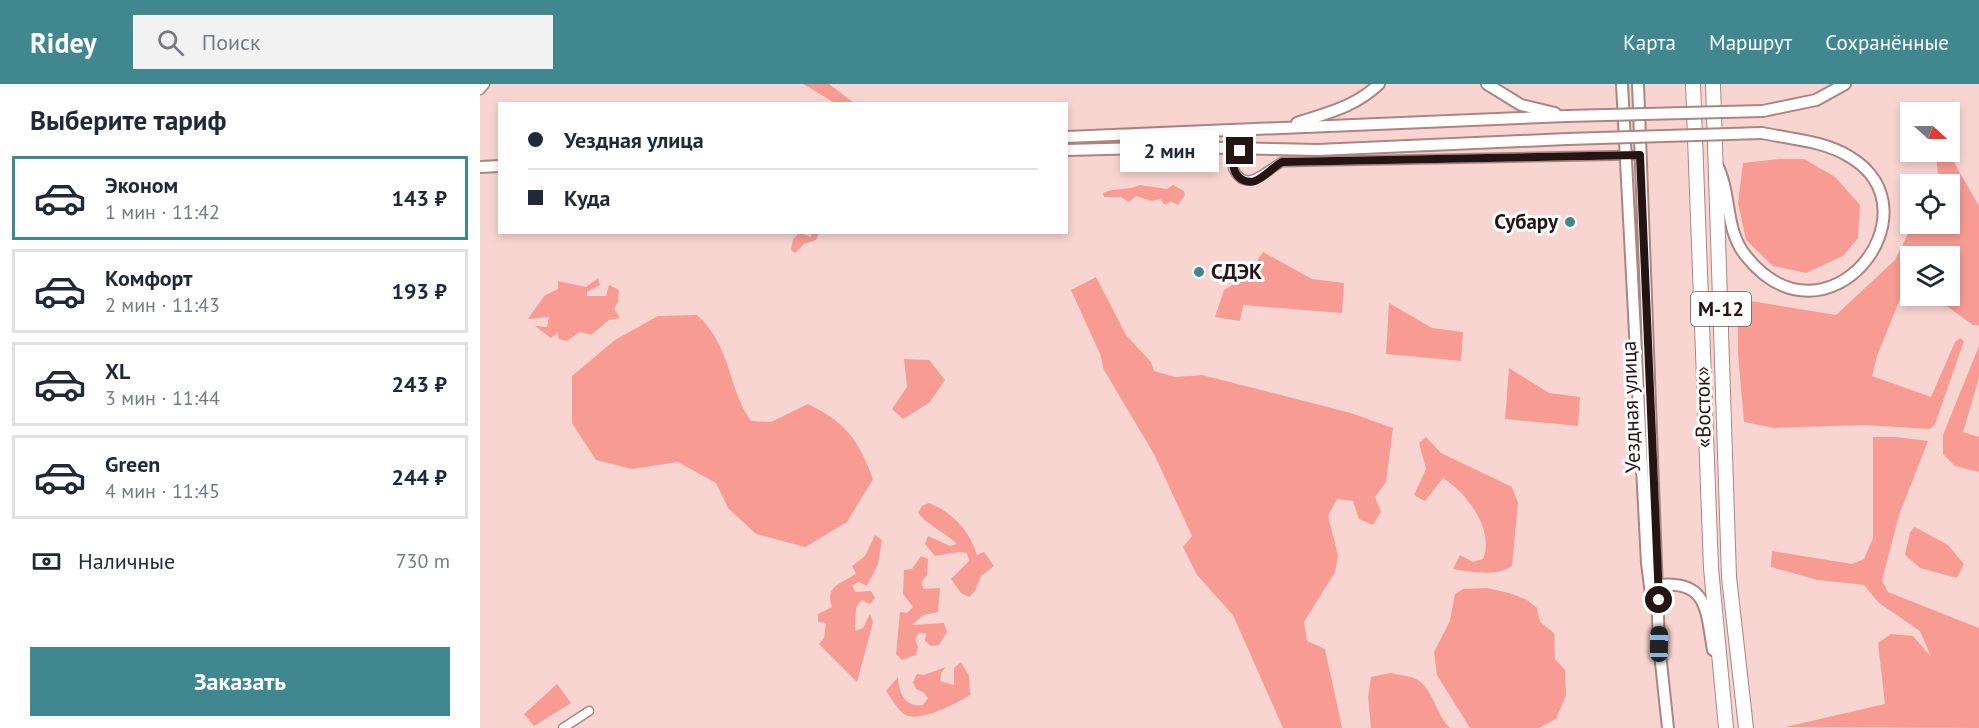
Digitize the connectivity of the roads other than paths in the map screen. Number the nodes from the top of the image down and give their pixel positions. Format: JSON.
{"nodes":[{"id":1,"x":485,"y":84,"type":"edge"},
{"id":2,"x":1379,"y":84,"type":"edge"},
{"id":3,"x":1487,"y":84,"type":"edge"},
{"id":4,"x":1622,"y":84,"type":"edge"},
{"id":5,"x":1638,"y":84,"type":"edge"},
{"id":6,"x":1693,"y":84,"type":"edge"},
{"id":7,"x":1713,"y":84,"type":"edge"},
{"id":8,"x":1845,"y":84,"type":"edge"},
{"id":9,"x":480,"y":90,"type":"edge"},
{"id":10,"x":1567,"y":116,"type":"junction"},
{"id":11,"x":1279,"y":129,"type":"junction"},
{"id":12,"x":1068,"y":137,"type":"edge"},
{"id":13,"x":1212,"y":148,"type":"junction"},
{"id":14,"x":1068,"y":150,"type":"edge"},
{"id":15,"x":1244,"y":150,"type":"junction"},
{"id":16,"x":1624,"y":155,"type":"junction"},
{"id":17,"x":1640,"y":155,"type":"junction"},
{"id":18,"x":1233,"y":161,"type":"junction"},
{"id":19,"x":1717,"y":165,"type":"junction"},
{"id":20,"x":498,"y":166,"type":"edge"},
{"id":21,"x":480,"y":167,"type":"edge"},
{"id":22,"x":1654,"y":585,"type":"junction"},
{"id":23,"x":1721,"y":684,"type":"junction"},
{"id":24,"x":589,"y":711,"type":"dead end"},
{"id":25,"x":563,"y":728,"type":"edge"},
{"id":26,"x":1668,"y":728,"type":"edge"},
{"id":27,"x":1726,"y":728,"type":"edge"},
{"id":28,"x":1746,"y":728,"type":"edge"}],
"edges":[{"from":1,"to":9,"type":"street"},
{"from":2,"to":11,"type":"street"},
{"from":3,"to":10,"type":"street"},
{"from":4,"to":16,"type":"street","name":"Уездная улица"},
{"from":5,"to":17,"type":"street","name":"Уездная улица"},
{"from":6,"to":23,"type":"highway","name":"«Восток»","number":"М-12"},
{"from":7,"to":19,"type":"highway","name":"«Восток»","number":"М-12"},
{"from":8,"to":10,"type":"street","bridge":true},
{"from":10,"to":11,"type":"street"},
{"from":11,"to":12,"type":"street"},
{"from":13,"to":14,"type":"street"},
{"from":13,"to":15,"type":"street"},
{"from":13,"to":18,"type":"street"},
{"from":15,"to":18,"type":"street"},
{"from":15,"to":19,"type":"street","bridge":true},
{"from":16,"to":17,"type":"street"},
{"from":16,"to":18,"type":"street"},
{"from":16,"to":22,"type":"street","name":"Уездная улица"},
{"from":17,"to":22,"type":"street","name":"Уездная улица"},
{"from":19,"to":28,"type":"highway","name":"«Восток»","number":"М-12"},
{"from":20,"to":21,"type":"street"},
{"from":22,"to":23,"type":"street"},
{"from":22,"to":26,"type":"street","name":"Уездная улица"},
{"from":23,"to":27,"type":"highway","name":"«Восток»","number":"М-12"},
{"from":24,"to":25,"type":"street"}]}
